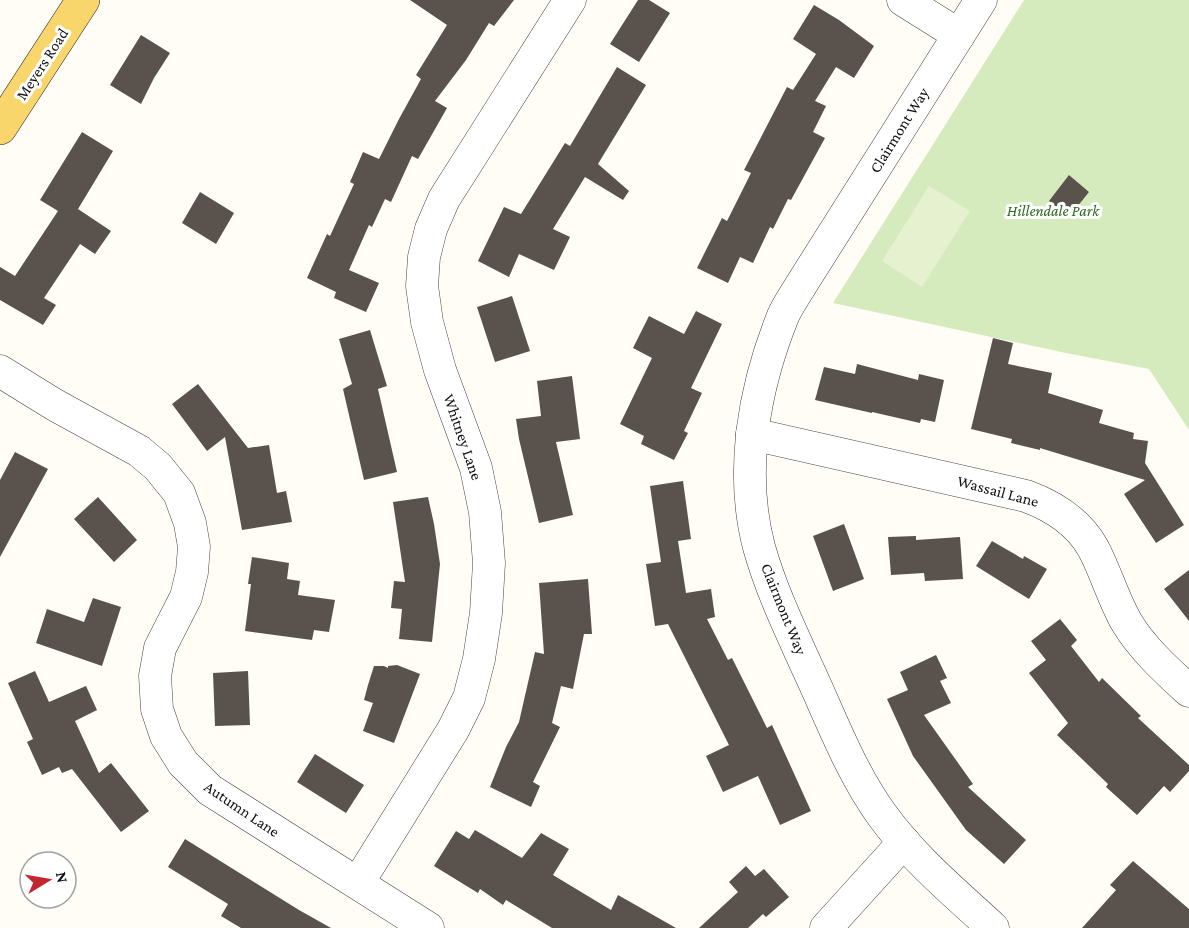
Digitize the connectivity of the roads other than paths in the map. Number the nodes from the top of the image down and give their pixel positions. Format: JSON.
{"nodes":[{"id":1,"x":83,"y":0,"type":"edge"},
{"id":2,"x":570,"y":0,"type":"edge"},
{"id":3,"x":903,"y":0,"type":"edge"},
{"id":4,"x":981,"y":0,"type":"edge"},
{"id":5,"x":959,"y":35,"type":"junction"},
{"id":6,"x":0,"y":129,"type":"edge"},
{"id":7,"x":0,"y":371,"type":"edge"},
{"id":8,"x":752,"y":434,"type":"junction"},
{"id":9,"x":1189,"y":690,"type":"edge"},
{"id":10,"x":904,"y":842,"type":"junction"},
{"id":11,"x":358,"y":884,"type":"junction"},
{"id":12,"x":428,"y":928,"type":"edge"},
{"id":13,"x":826,"y":928,"type":"edge"},
{"id":14,"x":993,"y":928,"type":"edge"}],
"edges":[{"from":1,"to":6,"type":"main road","name":"Meyers Road"},
{"from":2,"to":11,"type":"street","name":"Whitney Lane"},
{"from":3,"to":5,"type":"street"},
{"from":4,"to":5,"type":"street","name":"Clairmont Way"},
{"from":5,"to":8,"type":"street","name":"Clairmont Way"},
{"from":7,"to":11,"type":"street","name":"Autumn Lane"},
{"from":8,"to":9,"type":"street","name":"Wassail Lane"},
{"from":8,"to":10,"type":"street","name":"Clairmont Way"},
{"from":10,"to":13,"type":"street"},
{"from":10,"to":14,"type":"street","name":"Clairmont Way"},
{"from":11,"to":12,"type":"street","name":"Autumn Lane"}]}
